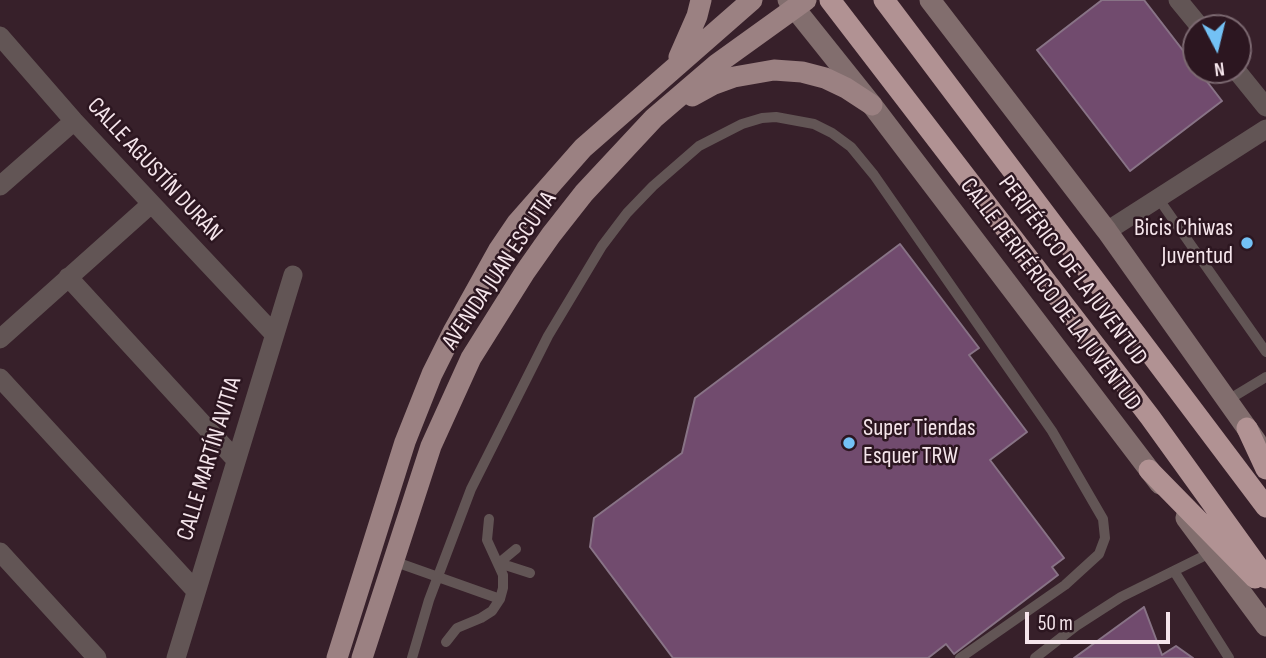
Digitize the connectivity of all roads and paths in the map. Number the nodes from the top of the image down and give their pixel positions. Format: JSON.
{"nodes":[{"id":1,"x":701,"y":0,"type":"edge"},
{"id":2,"x":752,"y":0,"type":"edge"},
{"id":3,"x":831,"y":0,"type":"edge"},
{"id":4,"x":884,"y":0,"type":"edge"},
{"id":5,"x":930,"y":0,"type":"edge"},
{"id":6,"x":799,"y":2,"type":"edge"},
{"id":7,"x":0,"y":36,"type":"edge"},
{"id":8,"x":674,"y":66,"type":"junction"},
{"id":9,"x":1247,"y":84,"type":"edge"},
{"id":10,"x":872,"y":105,"type":"junction"},
{"id":11,"x":1266,"y":107,"type":"edge"},
{"id":12,"x":654,"y":118,"type":"junction"},
{"id":13,"x":74,"y":121,"type":"junction"},
{"id":14,"x":1266,"y":129,"type":"edge"},
{"id":15,"x":0,"y":186,"type":"edge"},
{"id":16,"x":1157,"y":198,"type":"junction"},
{"id":17,"x":151,"y":204,"type":"junction"},
{"id":18,"x":1107,"y":231,"type":"junction"},
{"id":19,"x":498,"y":251,"type":"junction"},
{"id":20,"x":525,"y":272,"type":"junction"},
{"id":21,"x":293,"y":275,"type":"dead end"},
{"id":22,"x":68,"y":278,"type":"junction"},
{"id":23,"x":274,"y":334,"type":"junction"},
{"id":24,"x":0,"y":339,"type":"edge"},
{"id":25,"x":1266,"y":352,"type":"edge"},
{"id":26,"x":1266,"y":377,"type":"edge"},
{"id":27,"x":0,"y":378,"type":"edge"},
{"id":28,"x":1227,"y":400,"type":"junction"},
{"id":29,"x":1247,"y":428,"type":"junction"},
{"id":30,"x":1266,"y":454,"type":"edge"},
{"id":31,"x":236,"y":460,"type":"junction"},
{"id":32,"x":1266,"y":469,"type":"edge"},
{"id":33,"x":1149,"y":470,"type":"junction"},
{"id":34,"x":1266,"y":507,"type":"edge"},
{"id":35,"x":489,"y":519,"type":"dead end"},
{"id":36,"x":516,"y":549,"type":"dead end"},
{"id":37,"x":0,"y":552,"type":"edge"},
{"id":38,"x":1212,"y":552,"type":"junction"},
{"id":39,"x":392,"y":561,"type":"junction"},
{"id":40,"x":499,"y":563,"type":"junction"},
{"id":41,"x":1174,"y":571,"type":"junction"},
{"id":42,"x":530,"y":573,"type":"dead end"},
{"id":43,"x":438,"y":577,"type":"junction"},
{"id":44,"x":1266,"y":578,"type":"edge"},
{"id":45,"x":1266,"y":590,"type":"edge"},
{"id":46,"x":196,"y":592,"type":"junction"},
{"id":47,"x":499,"y":599,"type":"junction"},
{"id":48,"x":1266,"y":626,"type":"edge"},
{"id":49,"x":446,"y":642,"type":"dead end"},
{"id":50,"x":97,"y":658,"type":"edge"},
{"id":51,"x":176,"y":658,"type":"edge"},
{"id":52,"x":337,"y":658,"type":"edge"},
{"id":53,"x":362,"y":658,"type":"edge"},
{"id":54,"x":412,"y":658,"type":"edge"},
{"id":55,"x":960,"y":658,"type":"edge"},
{"id":56,"x":1035,"y":658,"type":"edge"},
{"id":57,"x":1229,"y":658,"type":"edge"}],
"edges":[{"from":1,"to":8,"type":"main road"},
{"from":2,"to":8,"type":"main road","name":"AVENIDA JUAN ESCUTIA"},
{"from":3,"to":44,"type":"highway","name":"PERIFÉRICO DE LA JUVENTUD"},
{"from":4,"to":34,"type":"highway","name":"PERIFÉRICO DE LA JUVENTUD"},
{"from":5,"to":18,"type":"main road"},
{"from":6,"to":10,"type":"main road","name":"CALLE PERIFÉRICO DE LA JUVENTUD"},
{"from":6,"to":12,"type":"main road","name":"AVENIDA JUAN ESCUTIA"},
{"from":7,"to":13,"type":"street","name":"CALLE AGUSTÍN DURÁN"},
{"from":8,"to":19,"type":"main road","name":"AVENIDA JUAN ESCUTIA"},
{"from":9,"to":11,"type":"street"},
{"from":10,"to":12,"type":"main road"},
{"from":10,"to":33,"type":"main road","name":"CALLE PERIFÉRICO DE LA JUVENTUD"},
{"from":12,"to":20,"type":"main road","name":"AVENIDA JUAN ESCUTIA"},
{"from":13,"to":15,"type":"street"},
{"from":13,"to":17,"type":"street","name":"CALLE AGUSTÍN DURÁN"},
{"from":14,"to":16,"type":"street"},
{"from":16,"to":18,"type":"street"},
{"from":16,"to":25,"type":"lane"},
{"from":17,"to":22,"type":"street"},
{"from":17,"to":23,"type":"street","name":"CALLE AGUSTÍN DURÁN"},
{"from":18,"to":28,"type":"main road"},
{"from":19,"to":20,"type":"main road"},
{"from":19,"to":52,"type":"main road","name":"AVENIDA JUAN ESCUTIA"},
{"from":20,"to":39,"type":"main road","name":"AVENIDA JUAN ESCUTIA"},
{"from":21,"to":23,"type":"street","name":"CALLE MARTÍN AVITIA"},
{"from":22,"to":24,"type":"street"},
{"from":22,"to":31,"type":"street"},
{"from":23,"to":31,"type":"street","name":"CALLE MARTÍN AVITIA"},
{"from":26,"to":28,"type":"lane"},
{"from":27,"to":46,"type":"street"},
{"from":28,"to":29,"type":"main road"},
{"from":29,"to":30,"type":"main road"},
{"from":29,"to":32,"type":"highway"},
{"from":31,"to":46,"type":"street","name":"CALLE MARTÍN AVITIA"},
{"from":33,"to":38,"type":"main road","name":"CALLE PERIFÉRICO DE LA JUVENTUD"},
{"from":33,"to":45,"type":"highway"},
{"from":35,"to":40,"type":"lane"},
{"from":36,"to":40,"type":"lane"},
{"from":37,"to":50,"type":"street"},
{"from":38,"to":41,"type":"lane"},
{"from":38,"to":48,"type":"main road","name":"CALLE PERIFÉRICO DE LA JUVENTUD"},
{"from":39,"to":43,"type":"lane"},
{"from":39,"to":53,"type":"main road","name":"AVENIDA JUAN ESCUTIA"},
{"from":40,"to":42,"type":"lane"},
{"from":40,"to":47,"type":"lane"},
{"from":41,"to":56,"type":"lane"},
{"from":41,"to":57,"type":"lane"},
{"from":43,"to":47,"type":"lane"},
{"from":43,"to":54,"type":"lane"},
{"from":43,"to":55,"type":"lane"},
{"from":46,"to":51,"type":"street","name":"CALLE MARTÍN AVITIA"},
{"from":47,"to":49,"type":"lane"}]}
